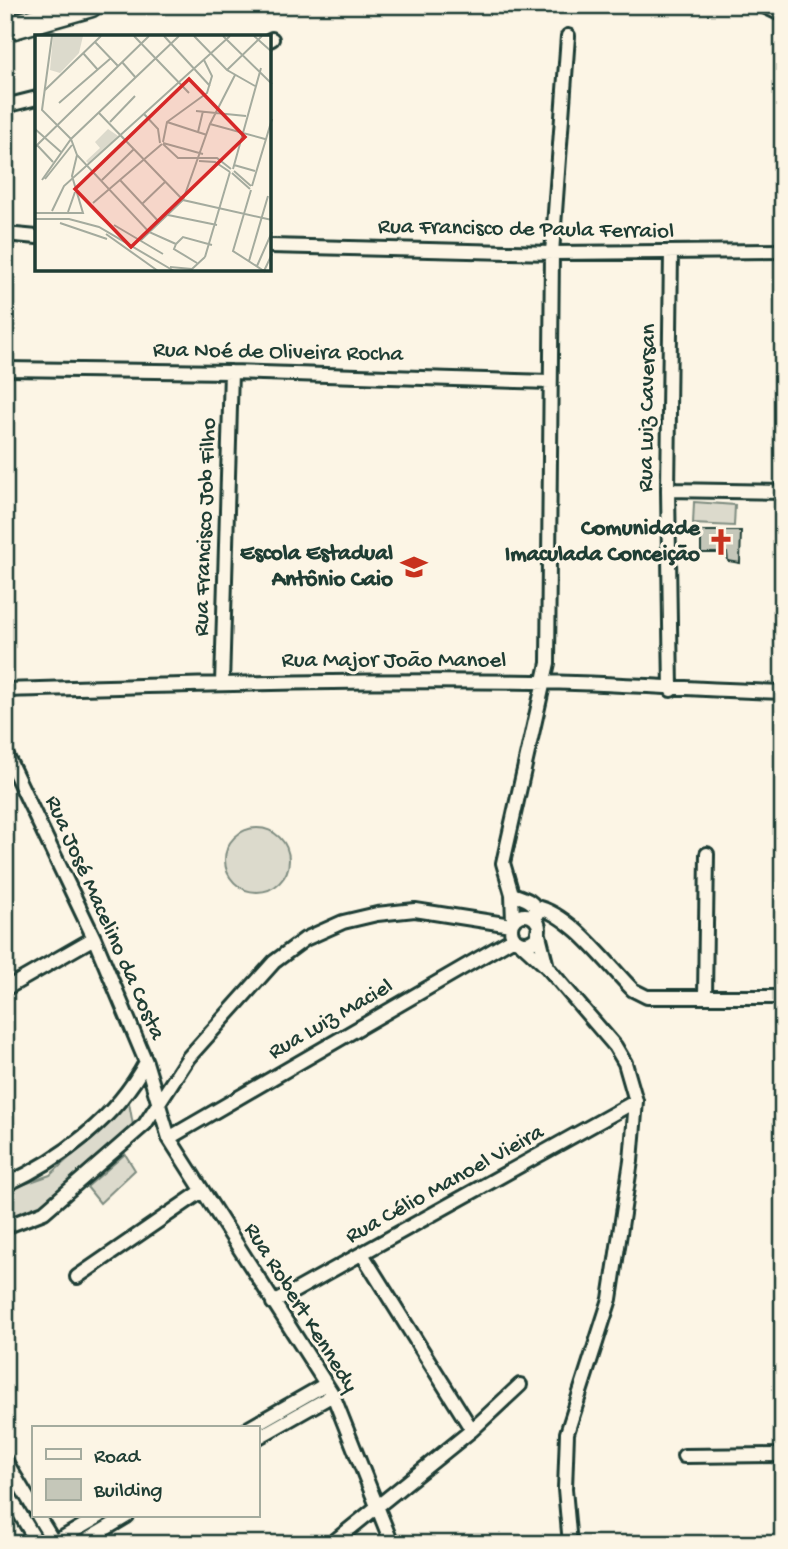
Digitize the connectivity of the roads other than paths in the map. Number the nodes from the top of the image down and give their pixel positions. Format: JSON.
{"nodes":[{"id":1,"x":90,"y":5,"type":"edge"},
{"id":2,"x":762,"y":5,"type":"edge"},
{"id":3,"x":783,"y":15,"type":"edge"},
{"id":4,"x":5,"y":29,"type":"edge"},
{"id":5,"x":568,"y":36,"type":"dead end"},
{"id":6,"x":35,"y":98,"type":"edge"},
{"id":7,"x":5,"y":106,"type":"edge"},
{"id":8,"x":5,"y":234,"type":"edge"},
{"id":9,"x":35,"y":237,"type":"edge"},
{"id":10,"x":271,"y":246,"type":"edge"},
{"id":11,"x":783,"y":251,"type":"edge"},
{"id":12,"x":552,"y":253,"type":"junction"},
{"id":13,"x":671,"y":253,"type":"junction"},
{"id":14,"x":5,"y":369,"type":"edge"},
{"id":15,"x":231,"y":372,"type":"junction"},
{"id":16,"x":550,"y":382,"type":"junction"},
{"id":17,"x":668,"y":491,"type":"junction"},
{"id":18,"x":783,"y":492,"type":"edge"},
{"id":19,"x":545,"y":682,"type":"junction"},
{"id":20,"x":222,"y":684,"type":"junction"},
{"id":21,"x":5,"y":690,"type":"edge"},
{"id":22,"x":671,"y":690,"type":"junction"},
{"id":23,"x":783,"y":692,"type":"edge"},
{"id":24,"x":5,"y":752,"type":"edge"},
{"id":25,"x":707,"y":854,"type":"dead end"},
{"id":26,"x":512,"y":894,"type":"junction"},
{"id":27,"x":536,"y":907,"type":"junction"},
{"id":28,"x":567,"y":923,"type":"junction"},
{"id":29,"x":538,"y":928,"type":"junction"},
{"id":30,"x":515,"y":932,"type":"junction"},
{"id":31,"x":94,"y":938,"type":"junction"},
{"id":32,"x":547,"y":967,"type":"junction"},
{"id":33,"x":5,"y":989,"type":"edge"},
{"id":34,"x":705,"y":996,"type":"junction"},
{"id":35,"x":783,"y":997,"type":"edge"},
{"id":36,"x":146,"y":1062,"type":"junction"},
{"id":37,"x":636,"y":1101,"type":"junction"},
{"id":38,"x":156,"y":1104,"type":"junction"},
{"id":39,"x":169,"y":1138,"type":"junction"},
{"id":40,"x":5,"y":1185,"type":"edge"},
{"id":41,"x":202,"y":1191,"type":"junction"},
{"id":42,"x":5,"y":1227,"type":"edge"},
{"id":43,"x":362,"y":1254,"type":"junction"},
{"id":44,"x":77,"y":1278,"type":"dead end"},
{"id":45,"x":273,"y":1303,"type":"junction"},
{"id":46,"x":520,"y":1385,"type":"dead end"},
{"id":47,"x":330,"y":1389,"type":"junction"},
{"id":48,"x":253,"y":1426,"type":"edge"},
{"id":49,"x":472,"y":1430,"type":"junction"},
{"id":50,"x":259,"y":1437,"type":"edge"},
{"id":51,"x":783,"y":1455,"type":"edge"},
{"id":52,"x":684,"y":1456,"type":"dead end"},
{"id":53,"x":5,"y":1460,"type":"edge"},
{"id":54,"x":5,"y":1489,"type":"edge"},
{"id":55,"x":378,"y":1504,"type":"junction"},
{"id":56,"x":32,"y":1505,"type":"edge"},
{"id":57,"x":39,"y":1518,"type":"edge"},
{"id":58,"x":96,"y":1518,"type":"edge"},
{"id":59,"x":124,"y":1518,"type":"edge"},
{"id":60,"x":51,"y":1543,"type":"edge"},
{"id":61,"x":38,"y":1544,"type":"edge"},
{"id":62,"x":80,"y":1544,"type":"edge"},
{"id":63,"x":331,"y":1544,"type":"edge"},
{"id":64,"x":392,"y":1544,"type":"edge"},
{"id":65,"x":569,"y":1544,"type":"edge"}],
"edges":[{"from":1,"to":4,"type":"highway"},
{"from":2,"to":3,"type":"street"},
{"from":5,"to":12,"type":"street"},
{"from":6,"to":7,"type":"street"},
{"from":8,"to":9,"type":"street"},
{"from":10,"to":12,"type":"street","name":"Rua Francisco de Paula Ferraiol"},
{"from":11,"to":13,"type":"street","name":"Rua Francisco de Paula Ferraiol"},
{"from":12,"to":13,"type":"street","name":"Rua Francisco de Paula Ferraiol"},
{"from":12,"to":16,"type":"street"},
{"from":13,"to":17,"type":"street","name":"Rua Luiz Caversan"},
{"from":14,"to":15,"type":"street","name":"Rua Noé de Oliveira Rocha"},
{"from":15,"to":16,"type":"street","name":"Rua Noé de Oliveira Rocha"},
{"from":15,"to":20,"type":"street","name":"Rua Francisco Job Filho"},
{"from":16,"to":19,"type":"street"},
{"from":17,"to":18,"type":"street"},
{"from":17,"to":22,"type":"street","name":"Rua Luiz Caversan"},
{"from":19,"to":20,"type":"street","name":"Rua Major João Manoel"},
{"from":19,"to":22,"type":"street","name":"Rua Major João Manoel"},
{"from":19,"to":26,"type":"street"},
{"from":20,"to":21,"type":"street","name":"Rua Major João Manoel"},
{"from":22,"to":23,"type":"street","name":"Rua Major João Manoel"},
{"from":24,"to":31,"type":"street","name":"Rua José Macelino da Costa"},
{"from":25,"to":34,"type":"street"},
{"from":26,"to":27,"type":"street"},
{"from":26,"to":30,"type":"street"},
{"from":27,"to":28,"type":"street"},
{"from":27,"to":29,"type":"street"},
{"from":28,"to":29,"type":"street"},
{"from":28,"to":34,"type":"street"},
{"from":29,"to":30,"type":"street","name":"Rua Luiz Maciel"},
{"from":29,"to":30,"type":"street"},
{"from":29,"to":32,"type":"street"},
{"from":30,"to":32,"type":"street"},
{"from":30,"to":38,"type":"street"},
{"from":30,"to":39,"type":"street","name":"Rua Luiz Maciel"},
{"from":31,"to":33,"type":"street"},
{"from":31,"to":36,"type":"street","name":"Rua José Macelino da Costa"},
{"from":32,"to":37,"type":"street"},
{"from":34,"to":35,"type":"street"},
{"from":36,"to":38,"type":"street","name":"Rua José Macelino da Costa"},
{"from":36,"to":40,"type":"street"},
{"from":37,"to":43,"type":"street","name":"Rua Célio Manoel Vieira"},
{"from":37,"to":65,"type":"street"},
{"from":38,"to":39,"type":"street","name":"Rua Robert Kennedy"},
{"from":38,"to":42,"type":"street"},
{"from":39,"to":41,"type":"street","name":"Rua Robert Kennedy"},
{"from":41,"to":44,"type":"street"},
{"from":41,"to":45,"type":"street","name":"Rua Robert Kennedy"},
{"from":43,"to":45,"type":"street","name":"Rua Célio Manoel Vieira"},
{"from":43,"to":49,"type":"street"},
{"from":45,"to":47,"type":"street","name":"Rua Robert Kennedy"},
{"from":46,"to":49,"type":"street"},
{"from":47,"to":48,"type":"street"},
{"from":47,"to":50,"type":"street"},
{"from":47,"to":55,"type":"street","name":"Rua Robert Kennedy"},
{"from":49,"to":55,"type":"street"},
{"from":51,"to":52,"type":"street"},
{"from":53,"to":56,"type":"street"},
{"from":54,"to":61,"type":"street"},
{"from":55,"to":63,"type":"street"},
{"from":55,"to":64,"type":"street","name":"Rua Robert Kennedy"},
{"from":57,"to":60,"type":"street"},
{"from":58,"to":60,"type":"street"},
{"from":59,"to":62,"type":"street"}]}
